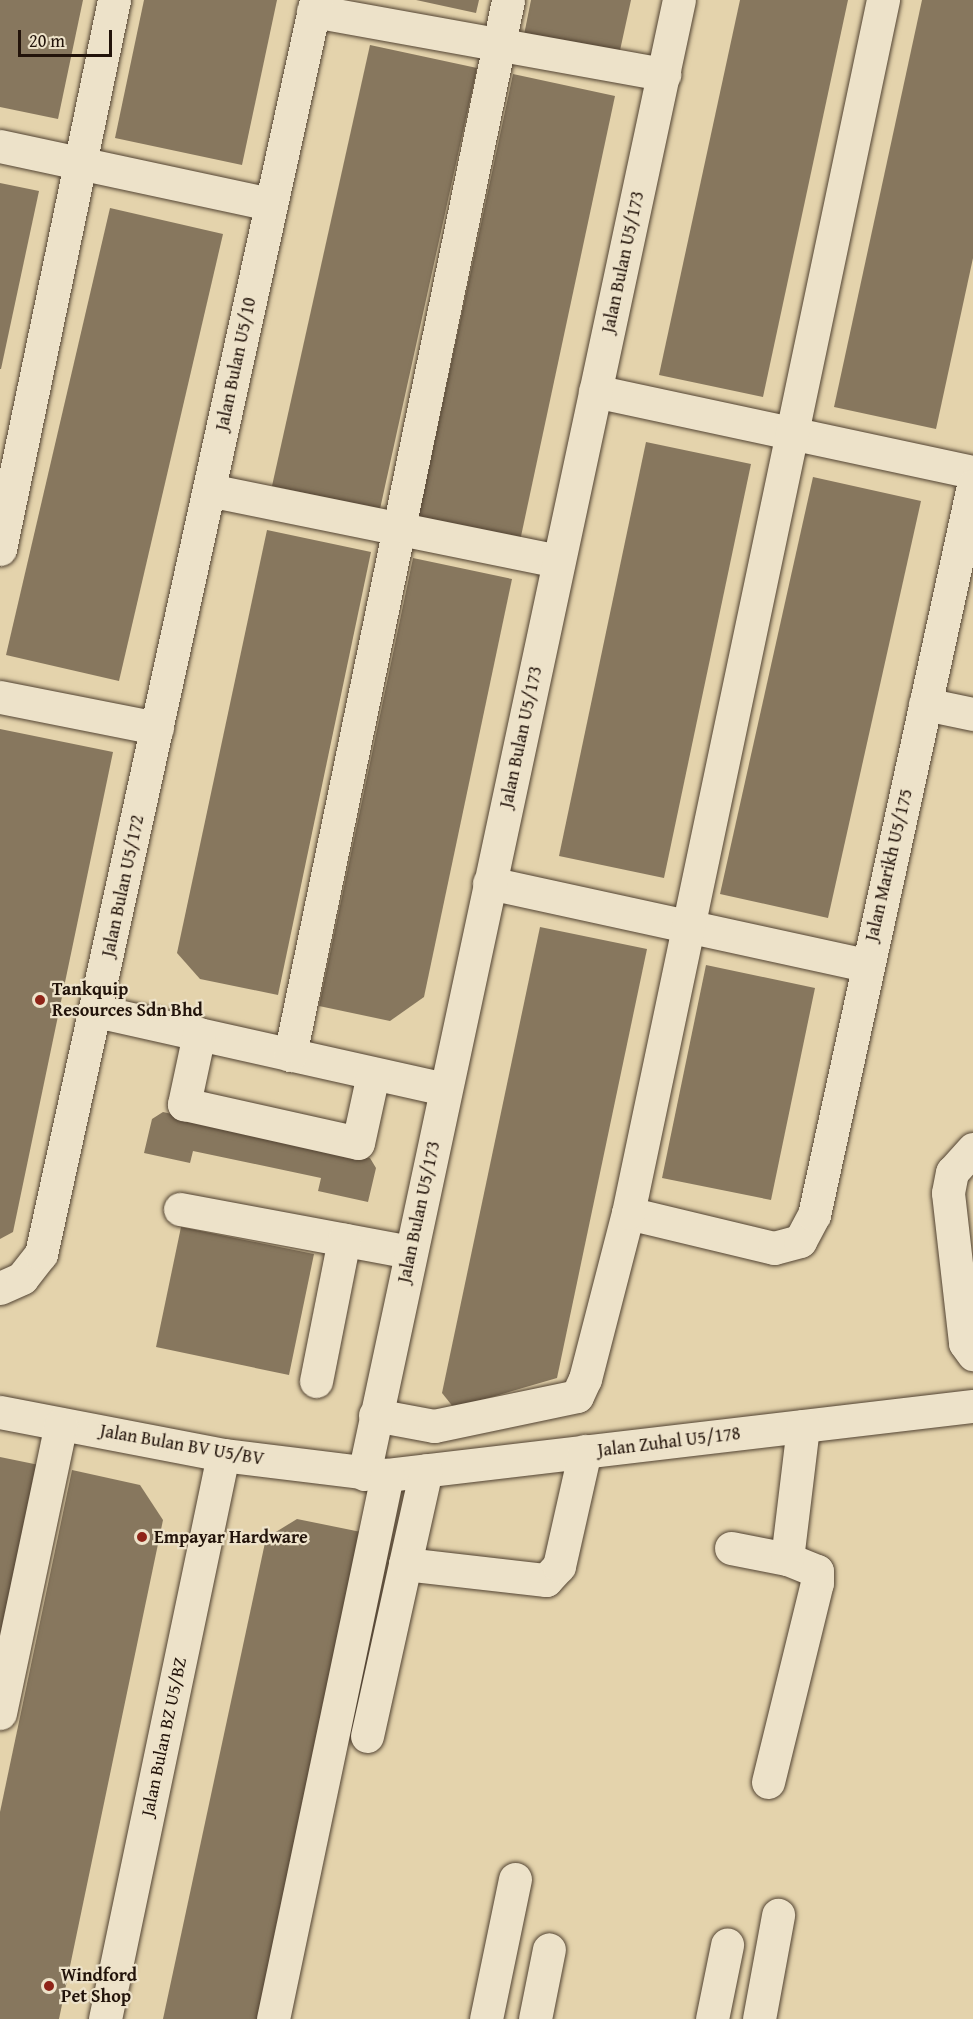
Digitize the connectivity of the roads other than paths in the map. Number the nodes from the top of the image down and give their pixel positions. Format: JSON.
{"nodes":[{"id":1,"x":114,"y":0,"type":"edge"},
{"id":2,"x":508,"y":0,"type":"edge"},
{"id":3,"x":679,"y":0,"type":"edge"},
{"id":4,"x":883,"y":0,"type":"edge"},
{"id":5,"x":314,"y":5,"type":"edge"},
{"id":6,"x":499,"y":44,"type":"junction"},
{"id":7,"x":664,"y":74,"type":"junction"},
{"id":8,"x":0,"y":146,"type":"edge"},
{"id":9,"x":80,"y":163,"type":"junction"},
{"id":10,"x":271,"y":204,"type":"junction"},
{"id":11,"x":595,"y":391,"type":"junction"},
{"id":12,"x":791,"y":433,"type":"junction"},
{"id":13,"x":973,"y":472,"type":"edge"},
{"id":14,"x":973,"y":486,"type":"edge"},
{"id":15,"x":209,"y":490,"type":"junction"},
{"id":16,"x":399,"y":529,"type":"junction"},
{"id":17,"x":967,"y":542,"type":"edge"},
{"id":18,"x":0,"y":549,"type":"edge"},
{"id":19,"x":558,"y":561,"type":"junction"},
{"id":20,"x":0,"y":697,"type":"edge"},
{"id":21,"x":925,"y":704,"type":"junction"},
{"id":22,"x":973,"y":714,"type":"edge"},
{"id":23,"x":157,"y":728,"type":"junction"},
{"id":24,"x":489,"y":883,"type":"junction"},
{"id":25,"x":688,"y":926,"type":"junction"},
{"id":26,"x":866,"y":965,"type":"junction"},
{"id":27,"x":96,"y":1011,"type":"junction"},
{"id":28,"x":199,"y":1034,"type":"junction"},
{"id":29,"x":290,"y":1055,"type":"junction"},
{"id":30,"x":373,"y":1074,"type":"junction"},
{"id":31,"x":445,"y":1089,"type":"junction"},
{"id":32,"x":973,"y":1149,"type":"edge"},
{"id":33,"x":180,"y":1209,"type":"dead end"},
{"id":34,"x":628,"y":1213,"type":"junction"},
{"id":35,"x":344,"y":1240,"type":"junction"},
{"id":36,"x":410,"y":1252,"type":"junction"},
{"id":37,"x":0,"y":1288,"type":"edge"},
{"id":38,"x":973,"y":1354,"type":"edge"},
{"id":39,"x":316,"y":1381,"type":"dead end"},
{"id":40,"x":973,"y":1406,"type":"edge"},
{"id":41,"x":0,"y":1412,"type":"edge"},
{"id":42,"x":375,"y":1415,"type":"junction"},
{"id":43,"x":61,"y":1424,"type":"junction"},
{"id":44,"x":803,"y":1426,"type":"junction"},
{"id":45,"x":585,"y":1451,"type":"junction"},
{"id":46,"x":223,"y":1455,"type":"junction"},
{"id":47,"x":426,"y":1470,"type":"junction"},
{"id":48,"x":376,"y":1474,"type":"junction"},
{"id":49,"x":731,"y":1548,"type":"dead end"},
{"id":50,"x":787,"y":1559,"type":"junction"},
{"id":51,"x":405,"y":1564,"type":"junction"},
{"id":52,"x":0,"y":1713,"type":"edge"},
{"id":53,"x":367,"y":1736,"type":"dead end"},
{"id":54,"x":768,"y":1782,"type":"dead end"},
{"id":55,"x":515,"y":1879,"type":"dead end"},
{"id":56,"x":778,"y":1915,"type":"dead end"},
{"id":57,"x":728,"y":1945,"type":"dead end"},
{"id":58,"x":549,"y":1949,"type":"dead end"},
{"id":59,"x":105,"y":2019,"type":"edge"},
{"id":60,"x":273,"y":2019,"type":"edge"},
{"id":61,"x":486,"y":2019,"type":"edge"},
{"id":62,"x":535,"y":2019,"type":"edge"},
{"id":63,"x":711,"y":2019,"type":"edge"},
{"id":64,"x":759,"y":2019,"type":"edge"}],
"edges":[{"from":1,"to":9,"type":"street"},
{"from":2,"to":6,"type":"street"},
{"from":3,"to":7,"type":"street","name":"Jalan Bulan U5/173"},
{"from":4,"to":12,"type":"street"},
{"from":5,"to":6,"type":"street"},
{"from":5,"to":10,"type":"street","name":"Jalan Bulan U5/10"},
{"from":6,"to":7,"type":"street"},
{"from":6,"to":16,"type":"street"},
{"from":7,"to":11,"type":"street","name":"Jalan Bulan U5/173"},
{"from":8,"to":9,"type":"street"},
{"from":9,"to":10,"type":"street"},
{"from":9,"to":18,"type":"street"},
{"from":10,"to":15,"type":"street","name":"Jalan Bulan U5/10"},
{"from":11,"to":12,"type":"street"},
{"from":11,"to":19,"type":"street","name":"Jalan Bulan U5/173"},
{"from":12,"to":13,"type":"street"},
{"from":12,"to":25,"type":"street"},
{"from":14,"to":17,"type":"street","name":"Jalan Marikh U5/175"},
{"from":15,"to":16,"type":"street"},
{"from":15,"to":23,"type":"street","name":"Jalan Bulan U5/10"},
{"from":16,"to":19,"type":"street"},
{"from":16,"to":29,"type":"street"},
{"from":17,"to":21,"type":"street","name":"Jalan Marikh U5/175"},
{"from":19,"to":24,"type":"street","name":"Jalan Bulan U5/173"},
{"from":20,"to":23,"type":"street"},
{"from":21,"to":22,"type":"street"},
{"from":21,"to":26,"type":"street","name":"Jalan Marikh U5/175"},
{"from":23,"to":27,"type":"street","name":"Jalan Bulan U5/172"},
{"from":24,"to":25,"type":"street"},
{"from":24,"to":31,"type":"street","name":"Jalan Bulan U5/173"},
{"from":25,"to":26,"type":"street"},
{"from":25,"to":34,"type":"street"},
{"from":26,"to":34,"type":"street","name":"Jalan Marikh U5/175"},
{"from":27,"to":28,"type":"street"},
{"from":27,"to":37,"type":"street","name":"Jalan Bulan U5/172"},
{"from":28,"to":29,"type":"street"},
{"from":28,"to":30,"type":"street"},
{"from":29,"to":30,"type":"street"},
{"from":30,"to":31,"type":"street"},
{"from":31,"to":36,"type":"street","name":"Jalan Bulan U5/173"},
{"from":32,"to":38,"type":"street"},
{"from":33,"to":35,"type":"street"},
{"from":34,"to":42,"type":"street"},
{"from":35,"to":36,"type":"street"},
{"from":35,"to":39,"type":"street"},
{"from":36,"to":42,"type":"street","name":"Jalan Bulan U5/173"},
{"from":40,"to":44,"type":"street","name":"Jalan Zuhal U5/178"},
{"from":41,"to":43,"type":"street","name":"Jalan Bulan BV U5/BV"},
{"from":42,"to":48,"type":"street","name":"Jalan Bulan U5/173"},
{"from":43,"to":46,"type":"street","name":"Jalan Bulan BV U5/BV"},
{"from":43,"to":52,"type":"street"},
{"from":44,"to":45,"type":"street","name":"Jalan Zuhal U5/178"},
{"from":44,"to":50,"type":"street"},
{"from":45,"to":47,"type":"street","name":"Jalan Zuhal U5/178"},
{"from":45,"to":51,"type":"street"},
{"from":46,"to":48,"type":"street","name":"Jalan Bulan BV U5/BV"},
{"from":46,"to":59,"type":"street","name":"Jalan Bulan BZ U5/BZ"},
{"from":47,"to":48,"type":"street","name":"Jalan Zuhal U5/178"},
{"from":47,"to":51,"type":"street"},
{"from":48,"to":60,"type":"street","name":"Jalan Bulan U5/173"},
{"from":49,"to":50,"type":"street"},
{"from":50,"to":54,"type":"street"},
{"from":51,"to":53,"type":"street"},
{"from":55,"to":61,"type":"street"},
{"from":56,"to":64,"type":"street"},
{"from":57,"to":63,"type":"street"},
{"from":58,"to":62,"type":"street"}]}
